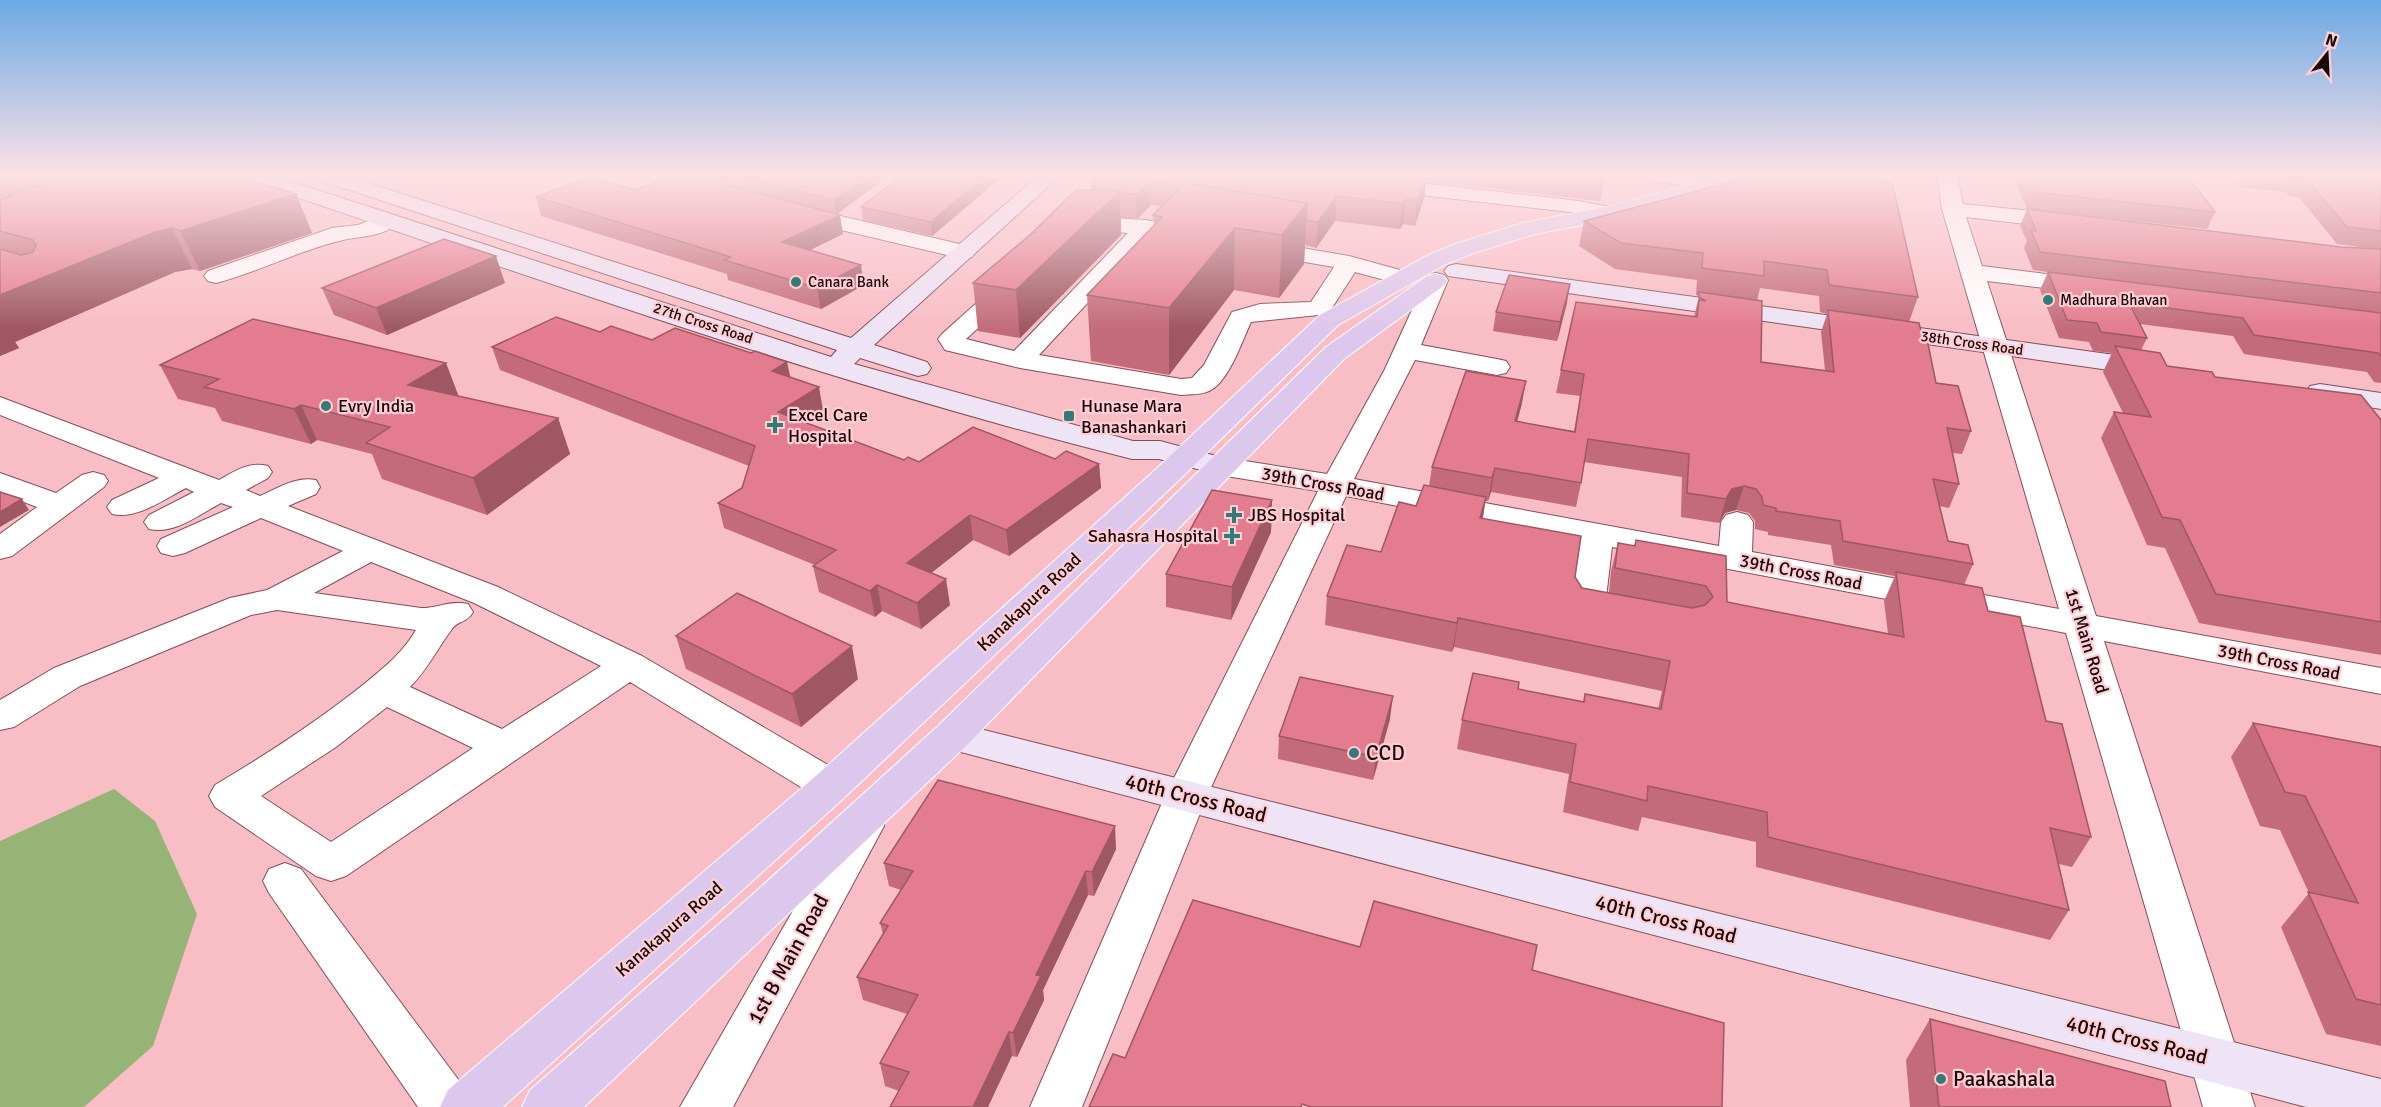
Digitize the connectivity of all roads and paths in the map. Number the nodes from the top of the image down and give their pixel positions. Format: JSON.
{"nodes":[{"id":1,"x":323,"y":227,"type":"edge"},
{"id":2,"x":369,"y":227,"type":"edge"},
{"id":3,"x":407,"y":227,"type":"edge"},
{"id":4,"x":471,"y":227,"type":"edge"},
{"id":5,"x":853,"y":227,"type":"edge"},
{"id":6,"x":978,"y":227,"type":"edge"},
{"id":7,"x":985,"y":227,"type":"edge"},
{"id":8,"x":1068,"y":227,"type":"edge"},
{"id":9,"x":1142,"y":227,"type":"edge"},
{"id":10,"x":1146,"y":227,"type":"junction"},
{"id":11,"x":1538,"y":227,"type":"edge"},
{"id":12,"x":1589,"y":227,"type":"edge"},
{"id":13,"x":1959,"y":227,"type":"edge"},
{"id":14,"x":340,"y":233,"type":"junction"},
{"id":15,"x":1062,"y":234,"type":"edge"},
{"id":16,"x":1218,"y":240,"type":"edge"},
{"id":17,"x":1241,"y":244,"type":"edge"},
{"id":18,"x":955,"y":250,"type":"junction"},
{"id":19,"x":1349,"y":263,"type":"junction"},
{"id":20,"x":1972,"y":272,"type":"junction"},
{"id":21,"x":1025,"y":273,"type":"edge"},
{"id":22,"x":216,"y":276,"type":"dead end"},
{"id":23,"x":1446,"y":276,"type":"junction"},
{"id":24,"x":1403,"y":278,"type":"junction"},
{"id":25,"x":2112,"y":289,"type":"edge"},
{"id":26,"x":1995,"y":346,"type":"junction"},
{"id":27,"x":1406,"y":350,"type":"junction"},
{"id":28,"x":837,"y":354,"type":"junction"},
{"id":29,"x":1020,"y":360,"type":"junction"},
{"id":30,"x":1497,"y":367,"type":"dead end"},
{"id":31,"x":2171,"y":371,"type":"edge"},
{"id":32,"x":2299,"y":389,"type":"edge"},
{"id":33,"x":2381,"y":401,"type":"edge"},
{"id":34,"x":0,"y":405,"type":"edge"},
{"id":35,"x":1189,"y":458,"type":"junction"},
{"id":36,"x":257,"y":472,"type":"dead end"},
{"id":37,"x":183,"y":478,"type":"junction"},
{"id":38,"x":93,"y":481,"type":"dead end"},
{"id":39,"x":0,"y":482,"type":"edge"},
{"id":40,"x":1336,"y":485,"type":"junction"},
{"id":41,"x":304,"y":487,"type":"dead end"},
{"id":42,"x":218,"y":492,"type":"junction"},
{"id":43,"x":59,"y":505,"type":"junction"},
{"id":44,"x":123,"y":507,"type":"dead end"},
{"id":45,"x":258,"y":507,"type":"junction"},
{"id":46,"x":1737,"y":522,"type":"dead end"},
{"id":47,"x":1598,"y":534,"type":"junction"},
{"id":48,"x":0,"y":549,"type":"edge"},
{"id":49,"x":369,"y":550,"type":"junction"},
{"id":50,"x":1735,"y":560,"type":"junction"},
{"id":51,"x":486,"y":596,"type":"junction"},
{"id":52,"x":277,"y":599,"type":"junction"},
{"id":53,"x":1641,"y":616,"type":"edge"},
{"id":54,"x":439,"y":619,"type":"junction"},
{"id":55,"x":2082,"y":625,"type":"junction"},
{"id":56,"x":629,"y":665,"type":"junction"},
{"id":57,"x":67,"y":677,"type":"junction"},
{"id":58,"x":2381,"y":681,"type":"edge"},
{"id":59,"x":382,"y":689,"type":"junction"},
{"id":60,"x":0,"y":697,"type":"edge"},
{"id":61,"x":0,"y":717,"type":"edge"},
{"id":62,"x":952,"y":736,"type":"junction"},
{"id":63,"x":504,"y":746,"type":"junction"},
{"id":64,"x":831,"y":786,"type":"junction"},
{"id":65,"x":1186,"y":796,"type":"junction"},
{"id":66,"x":871,"y":811,"type":"junction"},
{"id":67,"x":285,"y":881,"type":"dead end"},
{"id":68,"x":2215,"y":1060,"type":"junction"},
{"id":69,"x":2381,"y":1103,"type":"edge"},
{"id":70,"x":447,"y":1107,"type":"edge"},
{"id":71,"x":466,"y":1107,"type":"edge"},
{"id":72,"x":548,"y":1107,"type":"edge"},
{"id":73,"x":706,"y":1107,"type":"edge"},
{"id":74,"x":1056,"y":1107,"type":"edge"},
{"id":75,"x":2229,"y":1107,"type":"edge"}],
"edges":[{"from":1,"to":14,"type":"street"},
{"from":2,"to":14,"type":"street"},
{"from":3,"to":28,"type":"main road","name":"27th Cross Road"},
{"from":4,"to":28,"type":"main road","name":"27th Cross Road"},
{"from":5,"to":18,"type":"street"},
{"from":6,"to":18,"type":"main road"},
{"from":7,"to":18,"type":"main road"},
{"from":8,"to":15,"type":"street"},
{"from":9,"to":10,"type":"street"},
{"from":10,"to":16,"type":"street"},
{"from":10,"to":29,"type":"street"},
{"from":11,"to":24,"type":"main road","name":"Kanakapura Road"},
{"from":12,"to":23,"type":"main road","name":"Kanakapura Road"},
{"from":13,"to":20,"type":"street","name":"1st Main Road"},
{"from":14,"to":22,"type":"street"},
{"from":17,"to":19,"type":"street"},
{"from":18,"to":28,"type":"main road"},
{"from":19,"to":24,"type":"street"},
{"from":19,"to":29,"type":"street"},
{"from":20,"to":25,"type":"street"},
{"from":20,"to":26,"type":"street","name":"1st Main Road"},
{"from":21,"to":29,"type":"street"},
{"from":23,"to":26,"type":"main road","name":"38th Cross Road"},
{"from":23,"to":27,"type":"street"},
{"from":23,"to":35,"type":"main road","name":"Kanakapura Road"},
{"from":24,"to":35,"type":"main road","name":"Kanakapura Road"},
{"from":26,"to":31,"type":"main road","name":"38th Cross Road"},
{"from":26,"to":55,"type":"street","name":"1st Main Road"},
{"from":27,"to":30,"type":"street"},
{"from":27,"to":40,"type":"street"},
{"from":28,"to":35,"type":"main road","name":"27th Cross Road"},
{"from":32,"to":33,"type":"main road"},
{"from":34,"to":37,"type":"street"},
{"from":35,"to":40,"type":"street","name":"39th Cross Road"},
{"from":35,"to":62,"type":"main road","name":"Kanakapura Road"},
{"from":35,"to":64,"type":"main road","name":"Kanakapura Road"},
{"from":36,"to":42,"type":"street"},
{"from":37,"to":42,"type":"street"},
{"from":37,"to":44,"type":"street"},
{"from":38,"to":43,"type":"street"},
{"from":39,"to":43,"type":"street"},
{"from":40,"to":47,"type":"street","name":"39th Cross Road"},
{"from":40,"to":65,"type":"street"},
{"from":41,"to":45,"type":"street"},
{"from":42,"to":45,"type":"street"},
{"from":42,"to":45,"type":"street"},
{"from":43,"to":48,"type":"street"},
{"from":45,"to":49,"type":"street"},
{"from":46,"to":50,"type":"street"},
{"from":47,"to":50,"type":"street","name":"39th Cross Road"},
{"from":47,"to":53,"type":"street"},
{"from":49,"to":51,"type":"street"},
{"from":49,"to":52,"type":"street"},
{"from":50,"to":55,"type":"street","name":"39th Cross Road"},
{"from":51,"to":54,"type":"street"},
{"from":51,"to":56,"type":"street"},
{"from":52,"to":54,"type":"street"},
{"from":52,"to":57,"type":"street"},
{"from":54,"to":59,"type":"street"},
{"from":55,"to":58,"type":"street","name":"39th Cross Road"},
{"from":55,"to":68,"type":"street","name":"1st Main Road"},
{"from":56,"to":63,"type":"street"},
{"from":56,"to":64,"type":"street"},
{"from":57,"to":60,"type":"street"},
{"from":57,"to":61,"type":"street"},
{"from":59,"to":63,"type":"street"},
{"from":59,"to":63,"type":"street"},
{"from":62,"to":65,"type":"main road","name":"40th Cross Road"},
{"from":62,"to":66,"type":"main road","name":"Kanakapura Road"},
{"from":64,"to":71,"type":"main road","name":"Kanakapura Road"},
{"from":65,"to":68,"type":"main road","name":"40th Cross Road"},
{"from":65,"to":74,"type":"street"},
{"from":66,"to":72,"type":"main road","name":"Kanakapura Road"},
{"from":66,"to":73,"type":"street","name":"1st B Main Road"},
{"from":67,"to":70,"type":"street"},
{"from":68,"to":69,"type":"main road","name":"40th Cross Road"},
{"from":68,"to":75,"type":"street","name":"1st Main Road"}]}
